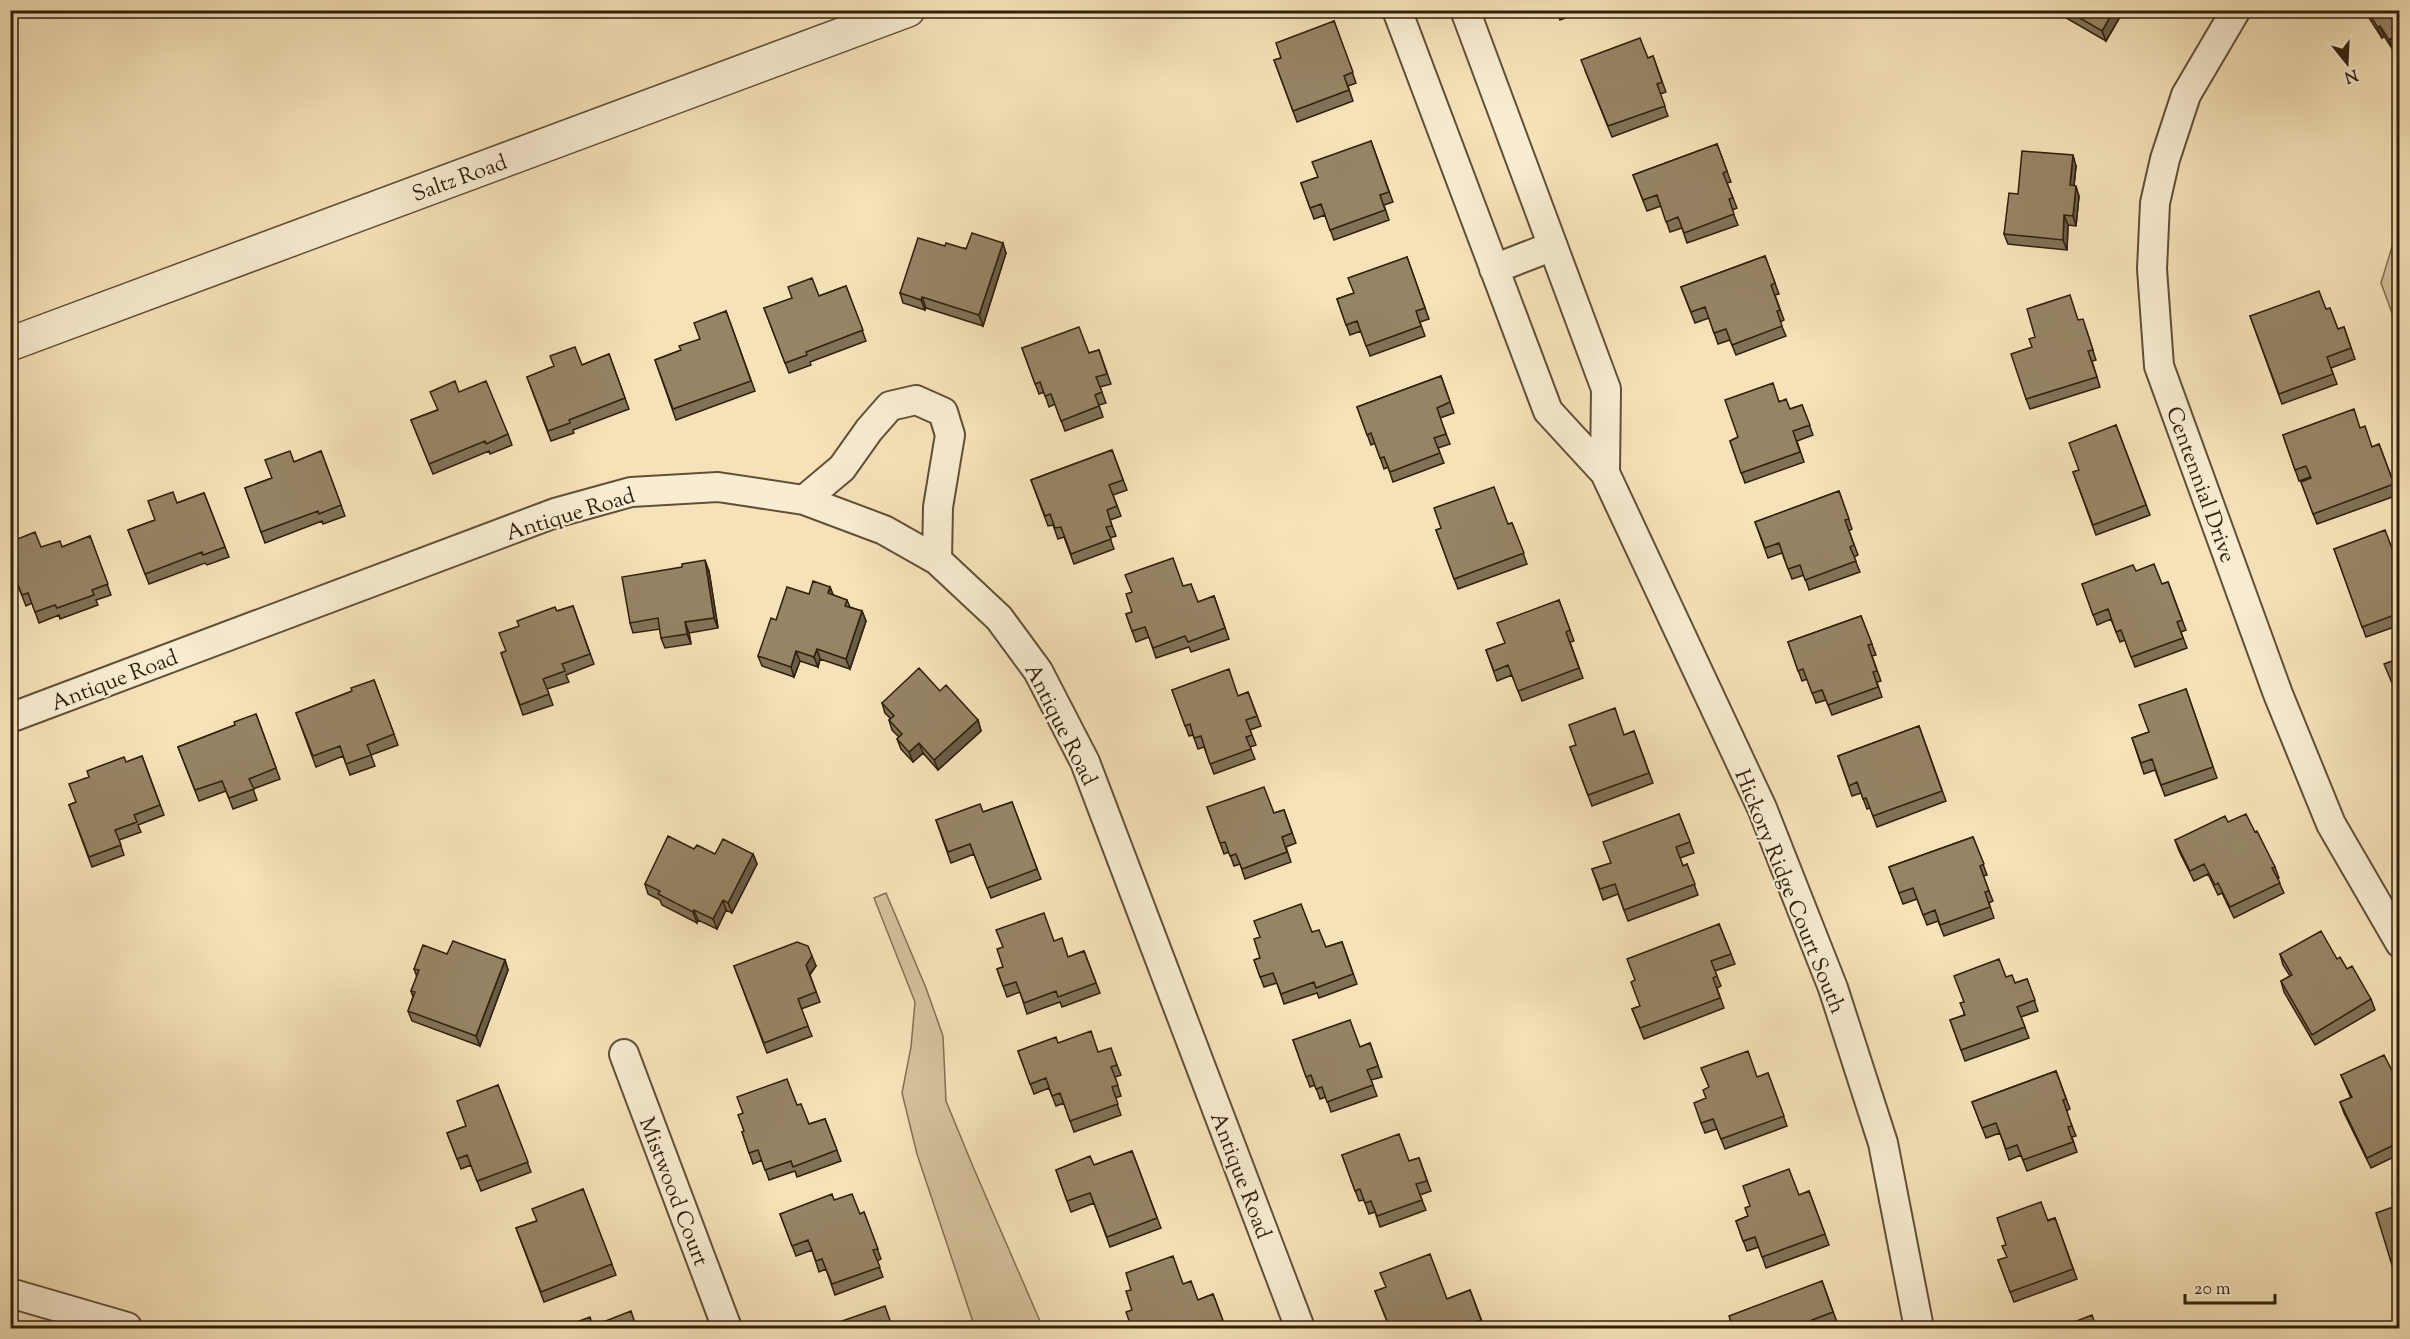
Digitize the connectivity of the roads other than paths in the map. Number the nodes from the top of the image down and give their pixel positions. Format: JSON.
{"nodes":[{"id":1,"x":908,"y":10,"type":"edge"},
{"id":2,"x":1397,"y":10,"type":"edge"},
{"id":3,"x":1465,"y":10,"type":"edge"},
{"id":4,"x":2236,"y":10,"type":"edge"},
{"id":5,"x":1553,"y":246,"type":"junction"},
{"id":6,"x":1494,"y":269,"type":"junction"},
{"id":7,"x":10,"y":344,"type":"edge"},
{"id":8,"x":1605,"y":473,"type":"junction"},
{"id":9,"x":804,"y":500,"type":"junction"},
{"id":10,"x":937,"y":560,"type":"junction"},
{"id":11,"x":10,"y":718,"type":"edge"},
{"id":12,"x":2400,"y":943,"type":"edge"},
{"id":13,"x":624,"y":1054,"type":"dead end"},
{"id":14,"x":10,"y":1293,"type":"edge"},
{"id":15,"x":127,"y":1327,"type":"edge"},
{"id":16,"x":727,"y":1329,"type":"edge"},
{"id":17,"x":1300,"y":1329,"type":"edge"},
{"id":18,"x":1919,"y":1329,"type":"edge"}],
"edges":[{"from":1,"to":7,"type":"street","name":"Saltz Road"},
{"from":2,"to":6,"type":"street","name":"Hickory Ridge Court South"},
{"from":3,"to":5,"type":"street","name":"Hickory Ridge Court South"},
{"from":4,"to":12,"type":"street","name":"Centennial Drive"},
{"from":5,"to":6,"type":"street"},
{"from":5,"to":8,"type":"street","name":"Hickory Ridge Court South"},
{"from":6,"to":8,"type":"street","name":"Hickory Ridge Court South"},
{"from":8,"to":18,"type":"street","name":"Hickory Ridge Court South"},
{"from":9,"to":10,"type":"street","name":"Antique Road"},
{"from":9,"to":10,"type":"street"},
{"from":9,"to":11,"type":"street","name":"Antique Road"},
{"from":10,"to":17,"type":"street","name":"Antique Road"},
{"from":13,"to":16,"type":"street","name":"Mistwood Court"},
{"from":14,"to":15,"type":"street"}]}
